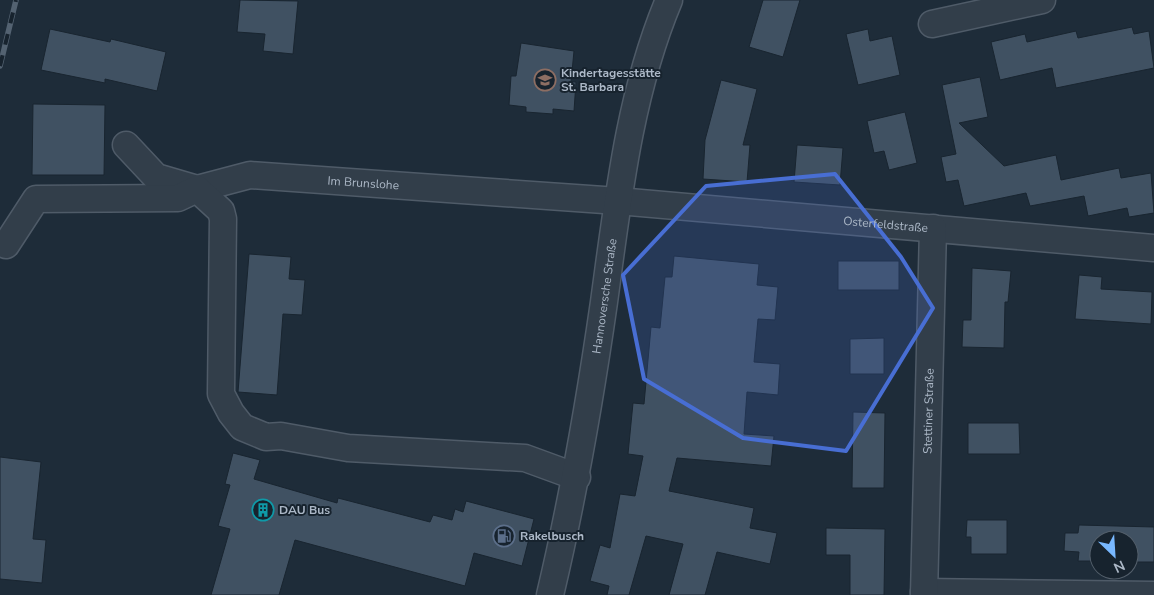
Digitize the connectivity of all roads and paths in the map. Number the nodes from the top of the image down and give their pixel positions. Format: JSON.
{"nodes":[{"id":1,"x":669,"y":0,"type":"edge"},
{"id":2,"x":1042,"y":0,"type":"edge"},
{"id":3,"x":932,"y":24,"type":"dead end"},
{"id":4,"x":126,"y":146,"type":"dead end"},
{"id":5,"x":197,"y":189,"type":"junction"},
{"id":6,"x":618,"y":201,"type":"junction"},
{"id":7,"x":933,"y":228,"type":"junction"},
{"id":8,"x":6,"y":245,"type":"dead end"},
{"id":9,"x":1154,"y":248,"type":"edge"},
{"id":10,"x":577,"y":477,"type":"junction"},
{"id":11,"x":924,"y":593,"type":"edge"},
{"id":12,"x":550,"y":595,"type":"edge"},
{"id":13,"x":1154,"y":595,"type":"edge"}],
"edges":[{"from":1,"to":6,"type":"street","name":"Hannoversche Straße"},
{"from":2,"to":3,"type":"street"},
{"from":4,"to":5,"type":"street"},
{"from":5,"to":6,"type":"street","name":"Im Brunslohe"},
{"from":5,"to":8,"type":"street","name":"Im Brunslohe"},
{"from":5,"to":10,"type":"street"},
{"from":6,"to":7,"type":"street","name":"Osterfeldstraße"},
{"from":6,"to":10,"type":"street","name":"Hannoversche Straße"},
{"from":7,"to":9,"type":"street","name":"Osterfeldstraße"},
{"from":7,"to":11,"type":"street","name":"Stettiner Straße"},
{"from":10,"to":12,"type":"street","name":"Hannoversche Straße"},
{"from":11,"to":13,"type":"street"}]}
